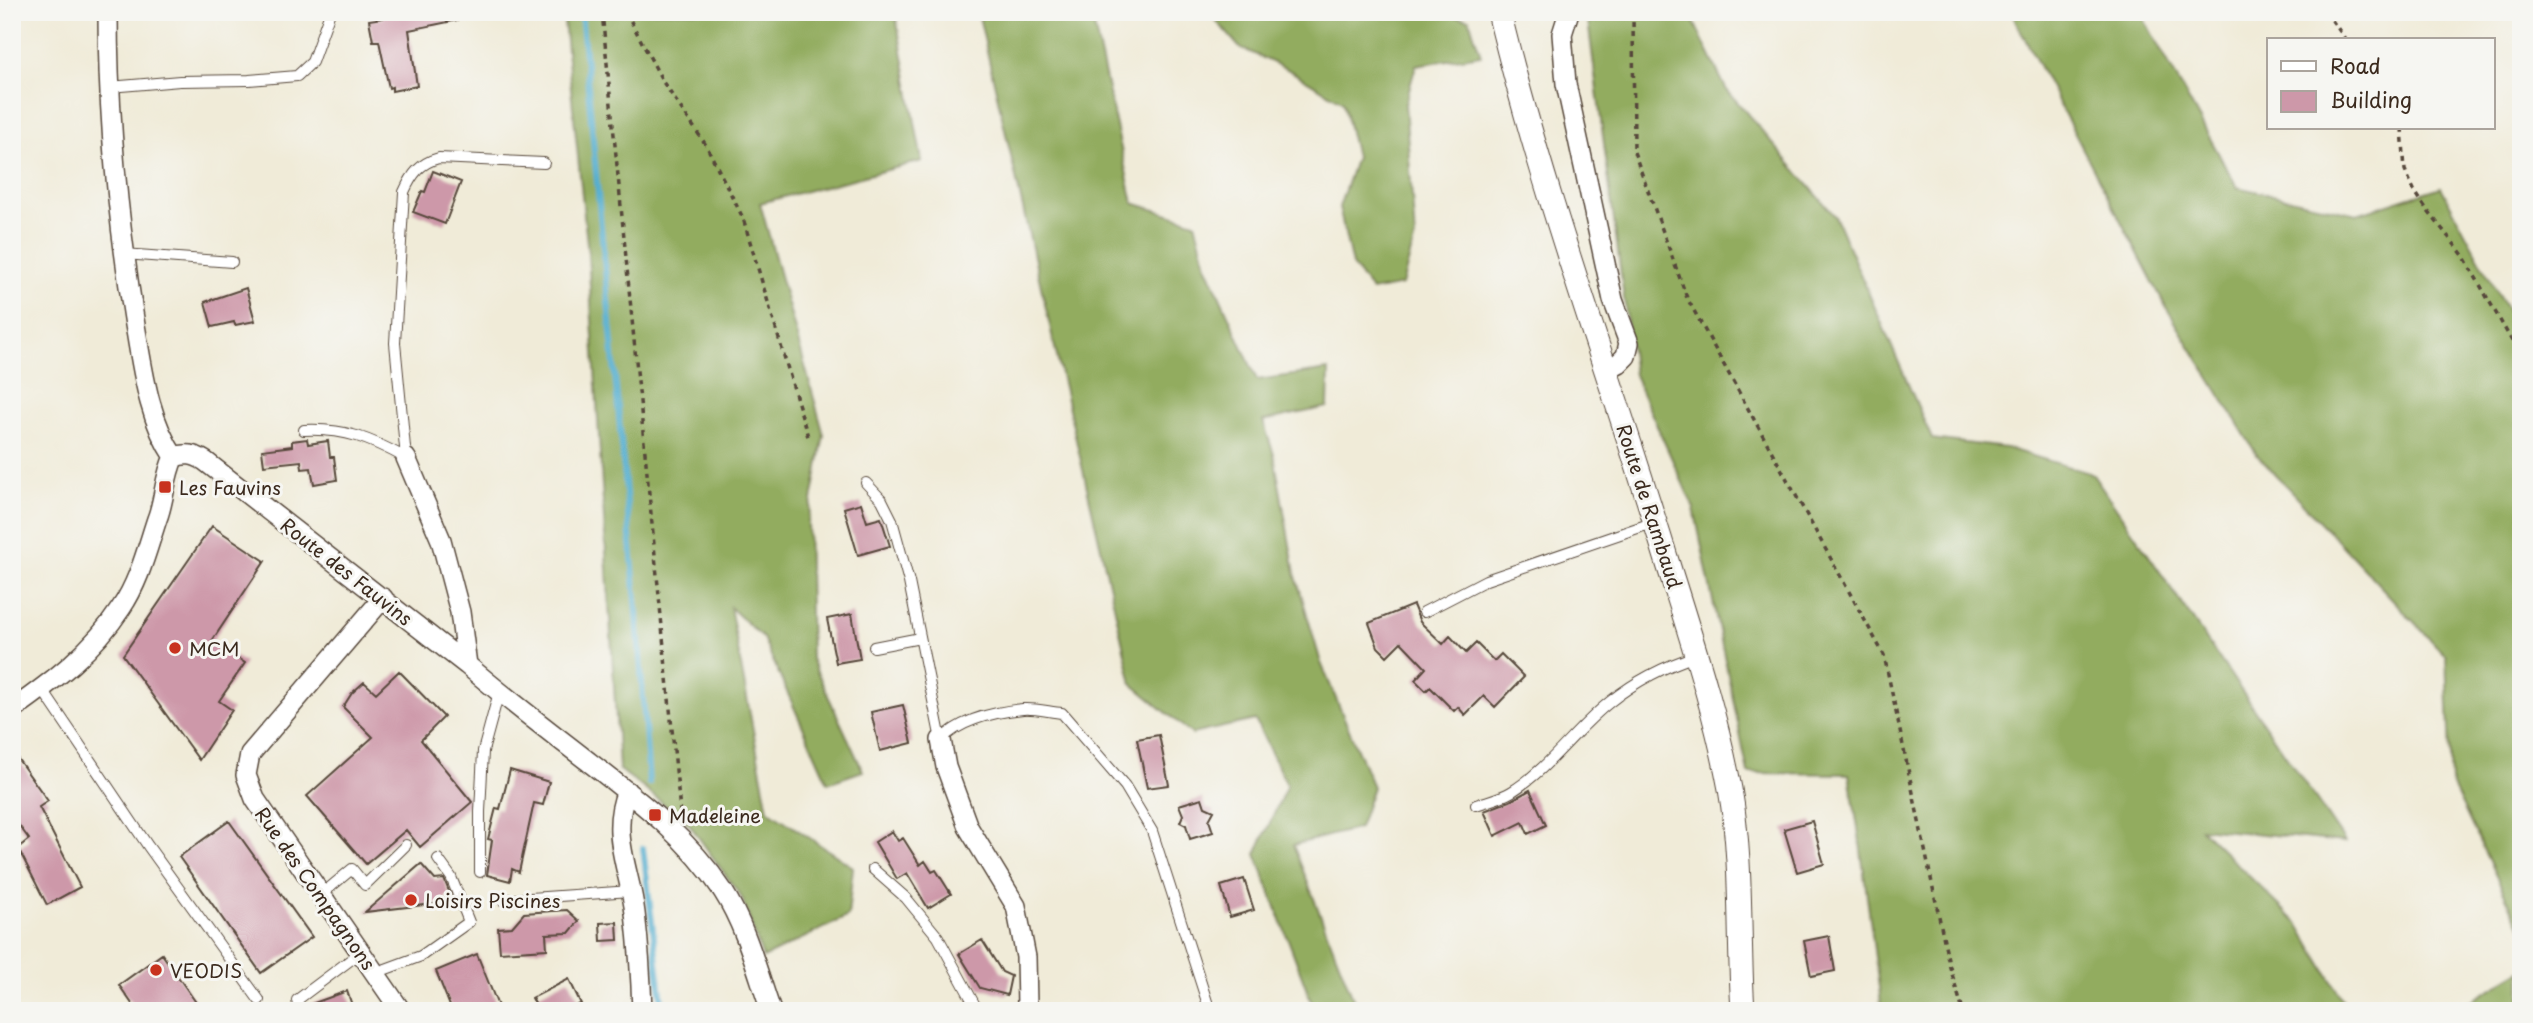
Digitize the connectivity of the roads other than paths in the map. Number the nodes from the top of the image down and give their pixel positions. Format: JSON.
{"nodes":[{"id":1,"x":108,"y":12,"type":"edge"},
{"id":2,"x":330,"y":12,"type":"edge"},
{"id":3,"x":1499,"y":12,"type":"edge"},
{"id":4,"x":1569,"y":12,"type":"edge"},
{"id":5,"x":108,"y":87,"type":"junction"},
{"id":6,"x":544,"y":163,"type":"dead end"},
{"id":7,"x":124,"y":254,"type":"junction"},
{"id":8,"x":232,"y":262,"type":"dead end"},
{"id":9,"x":1606,"y":370,"type":"junction"},
{"id":10,"x":304,"y":430,"type":"dead end"},
{"id":11,"x":174,"y":457,"type":"junction"},
{"id":12,"x":406,"y":458,"type":"junction"},
{"id":13,"x":866,"y":483,"type":"dead end"},
{"id":14,"x":1655,"y":522,"type":"junction"},
{"id":15,"x":383,"y":598,"type":"junction"},
{"id":16,"x":1424,"y":612,"type":"dead end"},
{"id":17,"x":920,"y":638,"type":"junction"},
{"id":18,"x":874,"y":647,"type":"dead end"},
{"id":19,"x":1696,"y":655,"type":"junction"},
{"id":20,"x":467,"y":665,"type":"junction"},
{"id":21,"x":42,"y":689,"type":"junction"},
{"id":22,"x":499,"y":692,"type":"junction"},
{"id":23,"x":12,"y":710,"type":"edge"},
{"id":24,"x":941,"y":740,"type":"junction"},
{"id":25,"x":627,"y":791,"type":"junction"},
{"id":26,"x":1476,"y":805,"type":"dead end"},
{"id":27,"x":406,"y":845,"type":"dead end"},
{"id":28,"x":438,"y":859,"type":"dead end"},
{"id":29,"x":873,"y":869,"type":"dead end"},
{"id":30,"x":480,"y":872,"type":"dead end"},
{"id":31,"x":631,"y":891,"type":"junction"},
{"id":32,"x":322,"y":894,"type":"junction"},
{"id":33,"x":502,"y":900,"type":"dead end"},
{"id":34,"x":361,"y":952,"type":"junction"},
{"id":35,"x":375,"y":973,"type":"junction"},
{"id":36,"x":259,"y":1000,"type":"dead end"},
{"id":37,"x":299,"y":1011,"type":"edge"},
{"id":38,"x":401,"y":1011,"type":"edge"},
{"id":39,"x":642,"y":1011,"type":"edge"},
{"id":40,"x":771,"y":1011,"type":"edge"},
{"id":41,"x":978,"y":1011,"type":"edge"},
{"id":42,"x":1025,"y":1011,"type":"edge"},
{"id":43,"x":1210,"y":1011,"type":"edge"},
{"id":44,"x":1743,"y":1011,"type":"edge"}],
"edges":[{"from":1,"to":5,"type":"street"},
{"from":2,"to":5,"type":"lane"},
{"from":3,"to":9,"type":"street","name":"Route de Rambaud"},
{"from":4,"to":9,"type":"street"},
{"from":5,"to":7,"type":"street"},
{"from":6,"to":12,"type":"lane"},
{"from":7,"to":8,"type":"lane"},
{"from":7,"to":11,"type":"street"},
{"from":9,"to":14,"type":"street","name":"Route de Rambaud"},
{"from":10,"to":12,"type":"lane"},
{"from":11,"to":15,"type":"street","name":"Route des Fauvins"},
{"from":11,"to":21,"type":"street"},
{"from":12,"to":20,"type":"street"},
{"from":13,"to":17,"type":"lane"},
{"from":14,"to":16,"type":"lane"},
{"from":14,"to":19,"type":"street","name":"Route de Rambaud"},
{"from":15,"to":20,"type":"street","name":"Route des Fauvins"},
{"from":15,"to":32,"type":"street","name":"Rue des Compagnons"},
{"from":17,"to":18,"type":"lane"},
{"from":17,"to":24,"type":"lane"},
{"from":19,"to":26,"type":"lane"},
{"from":19,"to":44,"type":"street","name":"Route de Rambaud"},
{"from":20,"to":22,"type":"street","name":"Route des Fauvins"},
{"from":21,"to":23,"type":"street"},
{"from":21,"to":36,"type":"lane"},
{"from":22,"to":25,"type":"street","name":"Route des Fauvins"},
{"from":22,"to":30,"type":"lane"},
{"from":24,"to":42,"type":"street"},
{"from":24,"to":43,"type":"lane"},
{"from":25,"to":31,"type":"street"},
{"from":25,"to":40,"type":"street","name":"Route des Fauvins"},
{"from":27,"to":32,"type":"lane"},
{"from":28,"to":35,"type":"lane"},
{"from":29,"to":41,"type":"lane"},
{"from":31,"to":33,"type":"lane"},
{"from":31,"to":39,"type":"street"},
{"from":32,"to":34,"type":"street","name":"Rue des Compagnons"},
{"from":34,"to":35,"type":"street","name":"Rue des Compagnons"},
{"from":34,"to":37,"type":"lane"},
{"from":35,"to":38,"type":"street","name":"Rue des Compagnons"}]}
